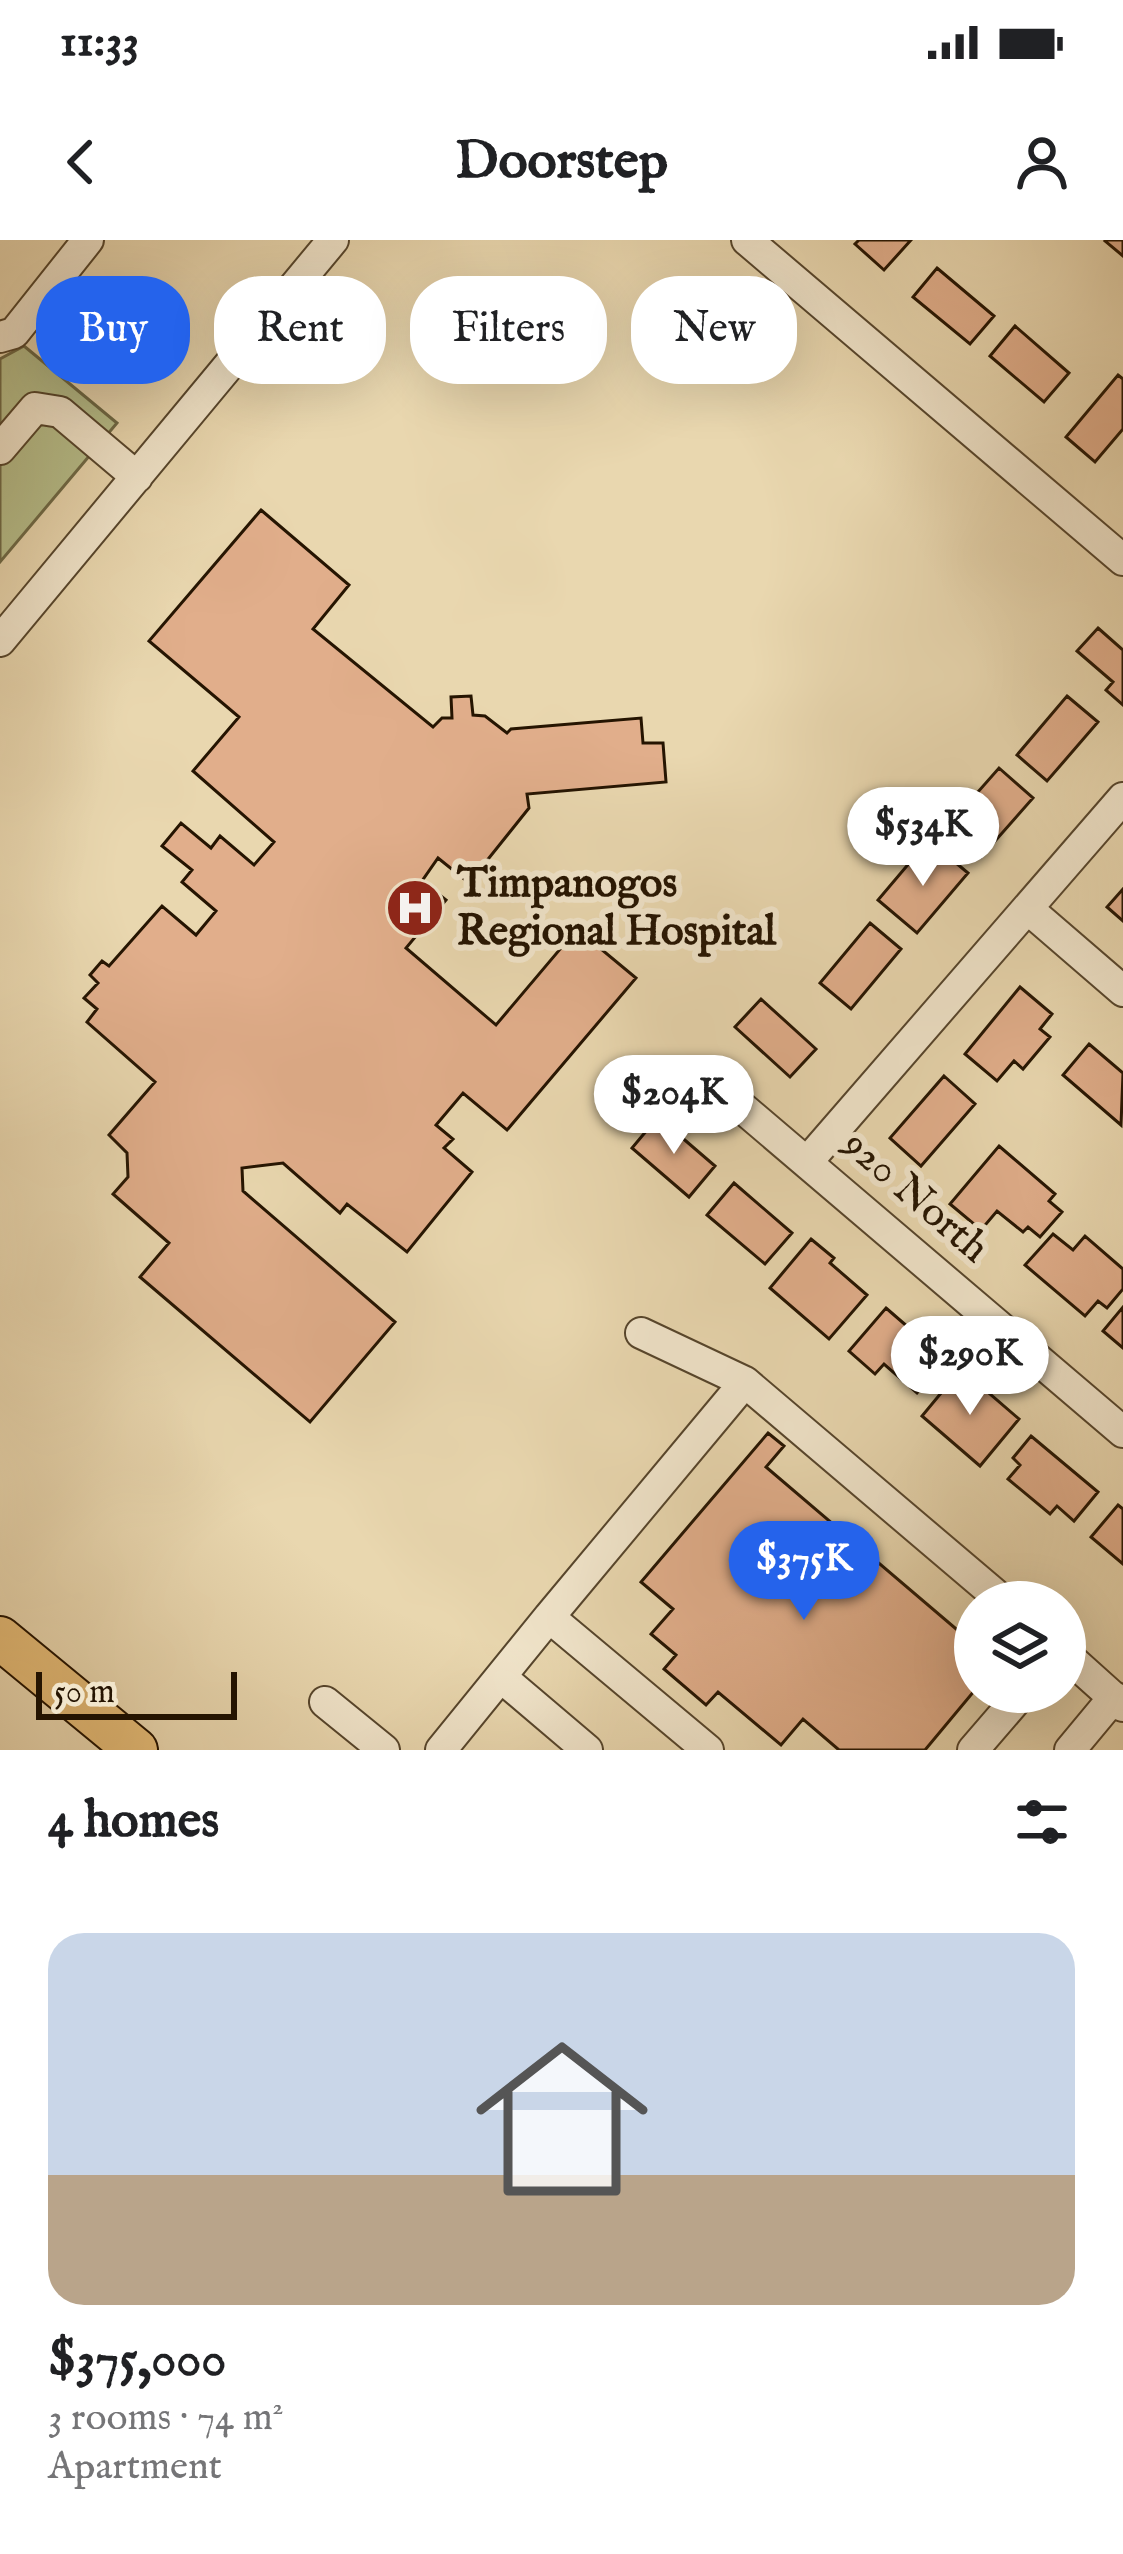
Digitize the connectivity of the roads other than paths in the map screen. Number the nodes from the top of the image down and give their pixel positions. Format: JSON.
{"nodes":[{"id":1,"x":88,"y":240,"type":"edge"},
{"id":2,"x":333,"y":240,"type":"edge"},
{"id":3,"x":763,"y":245,"type":"edge"},
{"id":4,"x":0,"y":337,"type":"edge"},
{"id":5,"x":0,"y":449,"type":"edge"},
{"id":6,"x":137,"y":477,"type":"junction"},
{"id":7,"x":1117,"y":542,"type":"edge"},
{"id":8,"x":0,"y":641,"type":"edge"},
{"id":9,"x":1123,"y":798,"type":"edge"},
{"id":10,"x":1028,"y":909,"type":"junction"},
{"id":11,"x":1123,"y":991,"type":"edge"},
{"id":12,"x":705,"y":1076,"type":"dead end"},
{"id":13,"x":808,"y":1161,"type":"junction"},
{"id":14,"x":641,"y":1333,"type":"dead end"},
{"id":15,"x":745,"y":1382,"type":"junction"},
{"id":16,"x":1123,"y":1432,"type":"edge"},
{"id":17,"x":979,"y":1581,"type":"edge"},
{"id":18,"x":549,"y":1617,"type":"junction"},
{"id":19,"x":0,"y":1638,"type":"edge"},
{"id":20,"x":1086,"y":1672,"type":"edge"},
{"id":21,"x":501,"y":1677,"type":"junction"},
{"id":22,"x":1119,"y":1701,"type":"edge"},
{"id":23,"x":325,"y":1702,"type":"dead end"},
{"id":24,"x":1005,"y":1713,"type":"edge"},
{"id":25,"x":136,"y":1750,"type":"edge"},
{"id":26,"x":384,"y":1750,"type":"edge"},
{"id":27,"x":441,"y":1750,"type":"edge"},
{"id":28,"x":587,"y":1750,"type":"edge"},
{"id":29,"x":708,"y":1750,"type":"edge"},
{"id":30,"x":973,"y":1750,"type":"edge"},
{"id":31,"x":1070,"y":1750,"type":"edge"}],
"edges":[{"from":1,"to":4,"type":"street"},
{"from":2,"to":6,"type":"street"},
{"from":3,"to":7,"type":"street"},
{"from":5,"to":6,"type":"street"},
{"from":6,"to":8,"type":"street"},
{"from":9,"to":10,"type":"street"},
{"from":10,"to":11,"type":"street"},
{"from":10,"to":13,"type":"street"},
{"from":12,"to":13,"type":"street","name":"920 North"},
{"from":13,"to":16,"type":"street","name":"920 North"},
{"from":14,"to":15,"type":"street"},
{"from":15,"to":17,"type":"street"},
{"from":15,"to":18,"type":"street"},
{"from":18,"to":21,"type":"street"},
{"from":18,"to":29,"type":"street"},
{"from":19,"to":25,"type":"highway"},
{"from":20,"to":22,"type":"street"},
{"from":21,"to":27,"type":"street"},
{"from":21,"to":28,"type":"street"},
{"from":22,"to":31,"type":"street"},
{"from":23,"to":26,"type":"street"},
{"from":24,"to":30,"type":"street"}]}
